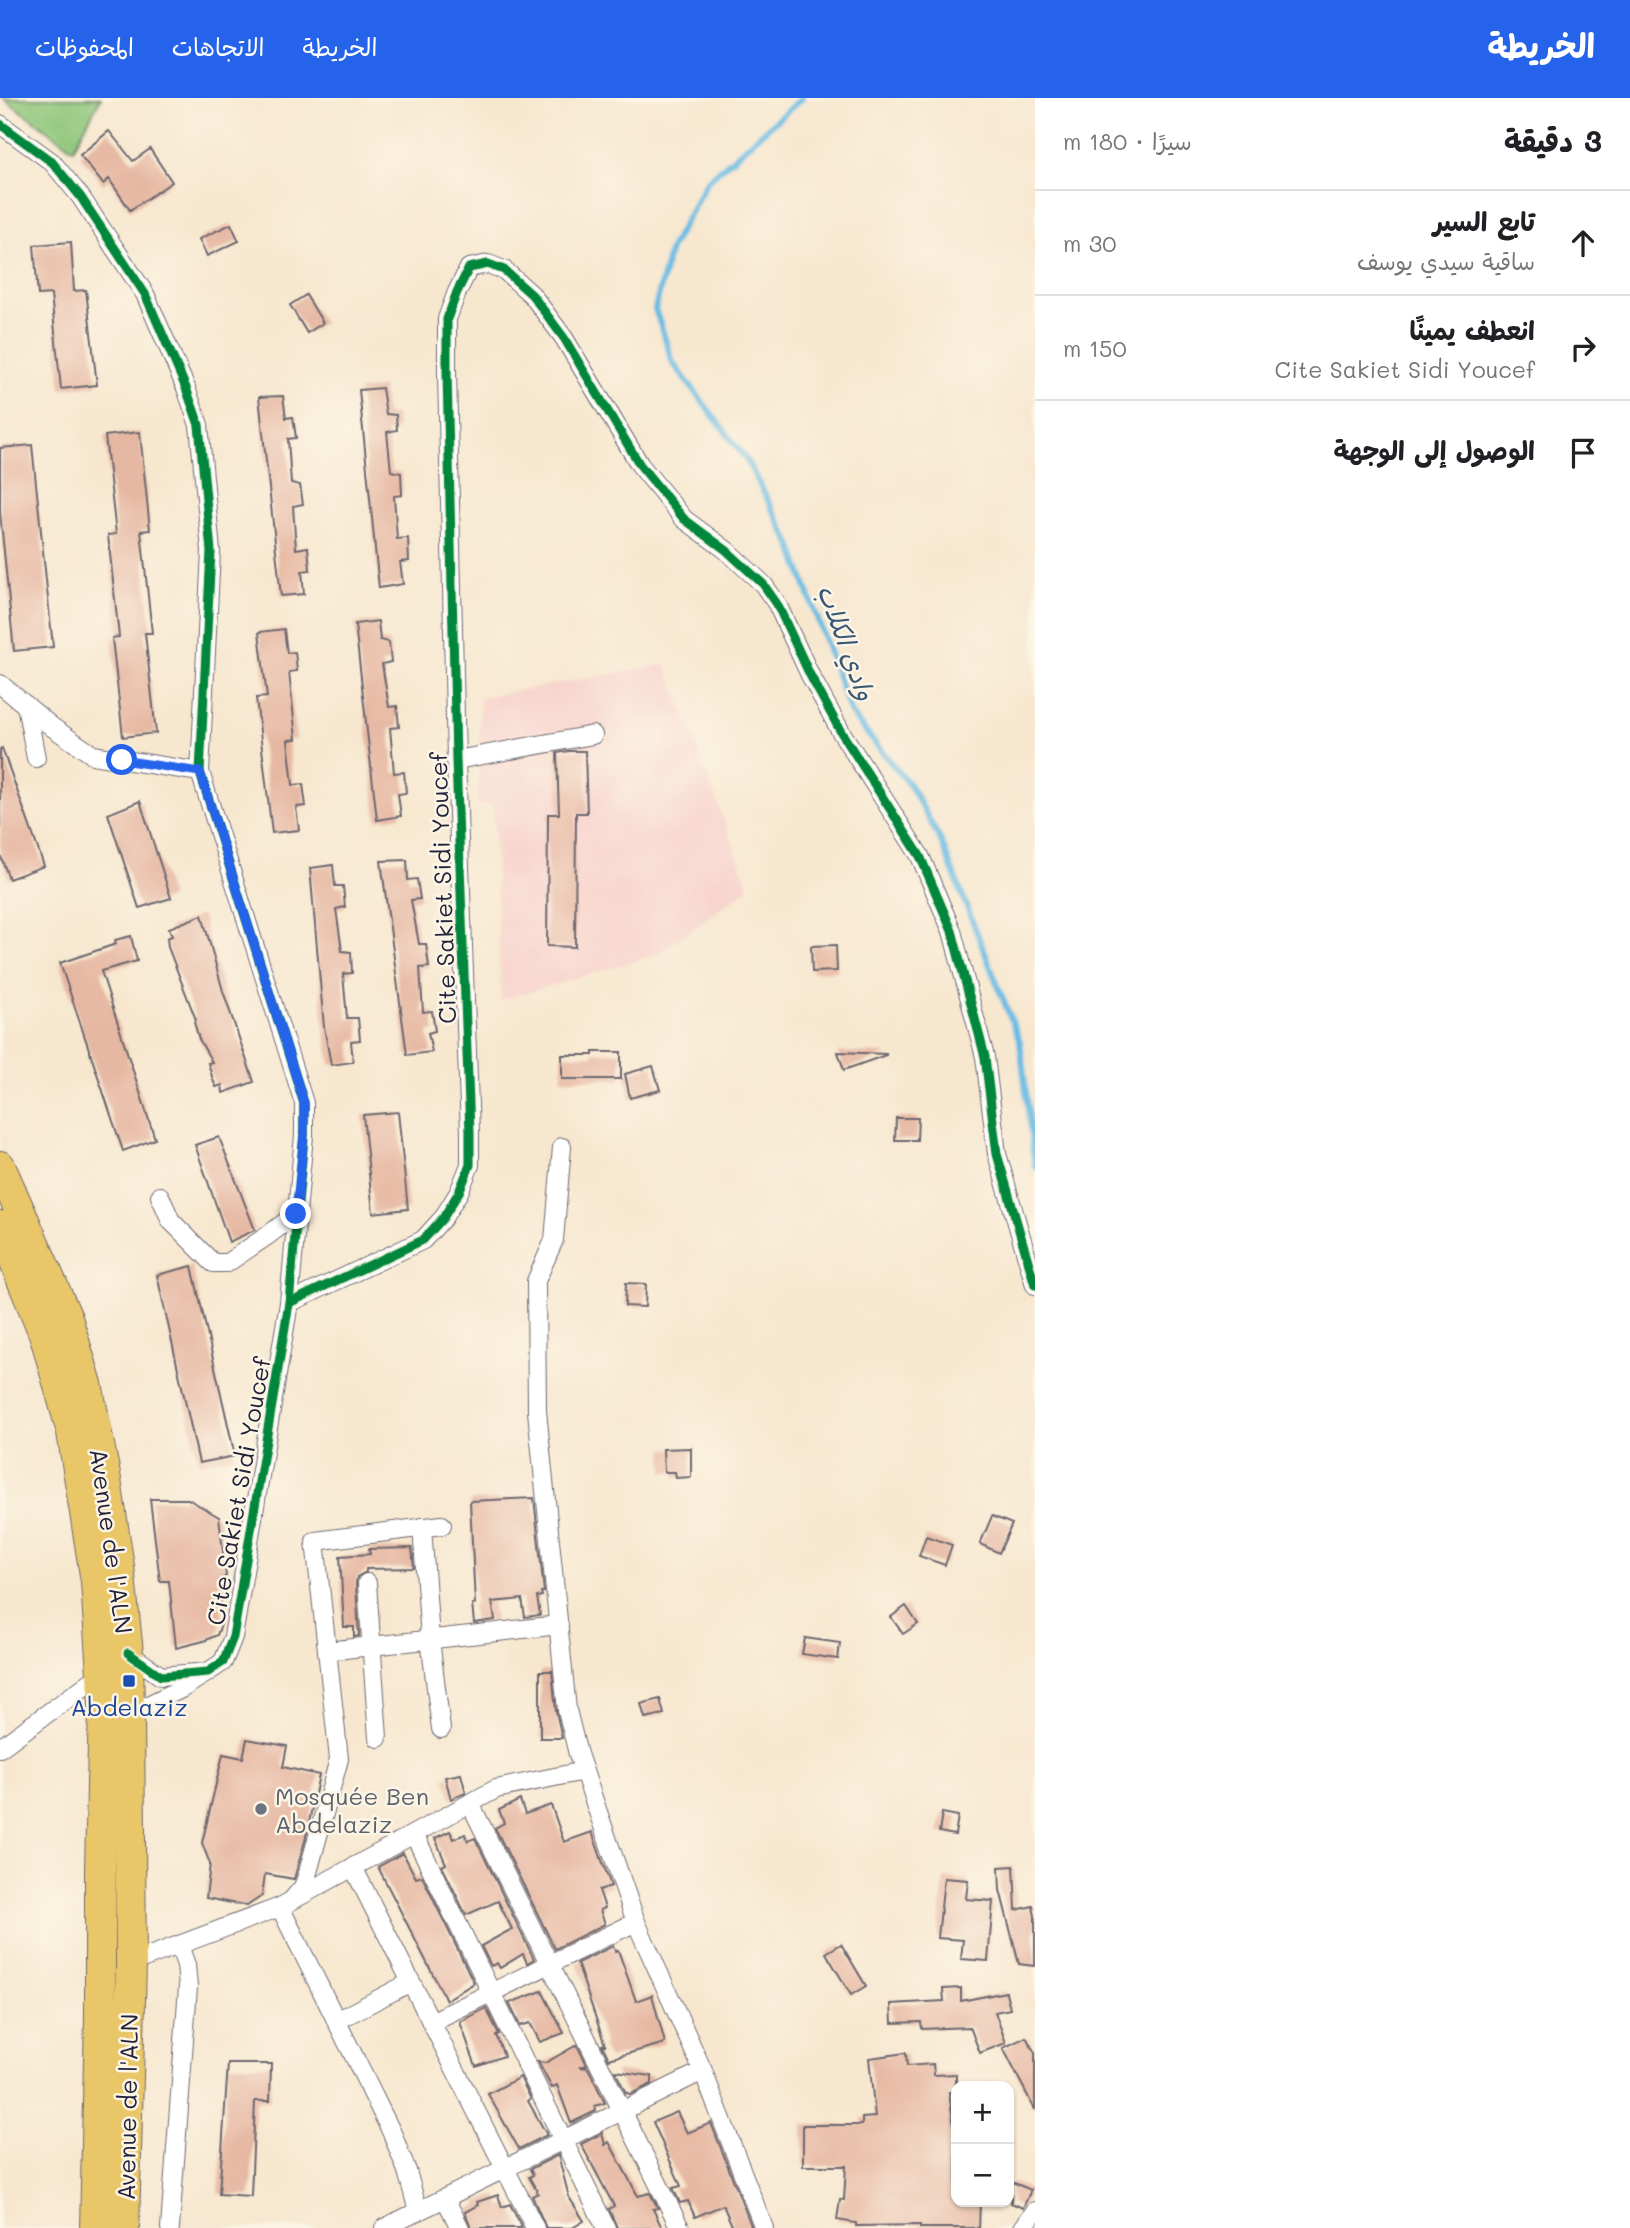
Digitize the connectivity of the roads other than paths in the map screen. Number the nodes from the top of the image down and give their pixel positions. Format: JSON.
{"nodes":[{"id":1,"x":0,"y":124,"type":"edge"},
{"id":2,"x":0,"y":684,"type":"edge"},
{"id":3,"x":26,"y":705,"type":"junction"},
{"id":4,"x":593,"y":735,"type":"dead end"},
{"id":5,"x":36,"y":758,"type":"dead end"},
{"id":6,"x":456,"y":760,"type":"junction"},
{"id":7,"x":200,"y":772,"type":"junction"},
{"id":8,"x":562,"y":1147,"type":"dead end"},
{"id":9,"x":0,"y":1166,"type":"edge"},
{"id":10,"x":160,"y":1196,"type":"dead end"},
{"id":11,"x":296,"y":1214,"type":"junction"},
{"id":12,"x":0,"y":1226,"type":"edge"},
{"id":13,"x":1035,"y":1284,"type":"edge"},
{"id":14,"x":289,"y":1303,"type":"junction"},
{"id":15,"x":442,"y":1525,"type":"dead end"},
{"id":16,"x":422,"y":1527,"type":"junction"},
{"id":17,"x":367,"y":1583,"type":"dead end"},
{"id":18,"x":559,"y":1625,"type":"junction"},
{"id":19,"x":430,"y":1639,"type":"junction"},
{"id":20,"x":371,"y":1646,"type":"junction"},
{"id":21,"x":327,"y":1651,"type":"junction"},
{"id":22,"x":128,"y":1653,"type":"junction"},
{"id":23,"x":208,"y":1672,"type":"junction"},
{"id":24,"x":100,"y":1675,"type":"junction"},
{"id":25,"x":129,"y":1713,"type":"junction"},
{"id":26,"x":441,"y":1729,"type":"dead end"},
{"id":27,"x":103,"y":1734,"type":"junction"},
{"id":28,"x":378,"y":1738,"type":"dead end"},
{"id":29,"x":0,"y":1748,"type":"edge"},
{"id":30,"x":584,"y":1771,"type":"junction"},
{"id":31,"x":470,"y":1803,"type":"junction"},
{"id":32,"x":414,"y":1834,"type":"junction"},
{"id":33,"x":353,"y":1867,"type":"junction"},
{"id":34,"x":286,"y":1903,"type":"junction"},
{"id":35,"x":636,"y":1922,"type":"junction"},
{"id":36,"x":179,"y":1945,"type":"junction"},
{"id":37,"x":131,"y":1963,"type":"junction"},
{"id":38,"x":549,"y":1964,"type":"junction"},
{"id":39,"x":411,"y":1982,"type":"junction"},
{"id":40,"x":491,"y":1993,"type":"junction"},
{"id":41,"x":336,"y":2021,"type":"junction"},
{"id":42,"x":431,"y":2022,"type":"junction"},
{"id":43,"x":703,"y":2071,"type":"junction"},
{"id":44,"x":622,"y":2111,"type":"junction"},
{"id":45,"x":562,"y":2141,"type":"junction"},
{"id":46,"x":505,"y":2169,"type":"junction"},
{"id":47,"x":445,"y":2198,"type":"junction"},
{"id":48,"x":418,"y":2211,"type":"junction"},
{"id":49,"x":1035,"y":2211,"type":"edge"},
{"id":50,"x":387,"y":2227,"type":"edge"},
{"id":51,"x":95,"y":2228,"type":"edge"},
{"id":52,"x":124,"y":2228,"type":"edge"},
{"id":53,"x":170,"y":2228,"type":"edge"},
{"id":54,"x":460,"y":2228,"type":"edge"},
{"id":55,"x":535,"y":2228,"type":"edge"},
{"id":56,"x":606,"y":2228,"type":"edge"},
{"id":57,"x":680,"y":2228,"type":"edge"},
{"id":58,"x":764,"y":2228,"type":"edge"},
{"id":59,"x":1023,"y":2228,"type":"edge"}],
"edges":[{"from":1,"to":7,"type":"street","name":"Cite Sakiet Sidi Youcef"},
{"from":2,"to":3,"type":"street"},
{"from":3,"to":5,"type":"street"},
{"from":3,"to":7,"type":"street"},
{"from":4,"to":6,"type":"street"},
{"from":6,"to":13,"type":"street","name":"Cite Sakiet Sidi Youcef"},
{"from":6,"to":14,"type":"street","name":"Cite Sakiet Sidi Youcef"},
{"from":7,"to":11,"type":"street","name":"Cite Sakiet Sidi Youcef"},
{"from":8,"to":18,"type":"street"},
{"from":9,"to":22,"type":"main road","name":"Avenue de l'ALN"},
{"from":10,"to":11,"type":"street"},
{"from":11,"to":14,"type":"street","name":"Cite Sakiet Sidi Youcef"},
{"from":12,"to":24,"type":"main road"},
{"from":14,"to":23,"type":"street","name":"Cite Sakiet Sidi Youcef"},
{"from":15,"to":16,"type":"street"},
{"from":16,"to":19,"type":"street"},
{"from":16,"to":21,"type":"street"},
{"from":17,"to":20,"type":"street"},
{"from":18,"to":19,"type":"street"},
{"from":18,"to":30,"type":"street"},
{"from":19,"to":20,"type":"street"},
{"from":19,"to":26,"type":"street"},
{"from":20,"to":21,"type":"street"},
{"from":20,"to":28,"type":"street"},
{"from":21,"to":34,"type":"street"},
{"from":22,"to":23,"type":"street"},
{"from":22,"to":25,"type":"main road","name":"Avenue de l'ALN"},
{"from":23,"to":25,"type":"street","name":"Cite Sakiet Sidi Youcef"},
{"from":24,"to":27,"type":"main road"},
{"from":24,"to":29,"type":"street"},
{"from":25,"to":27,"type":"street","name":"Cite Sakiet Sidi Youcef"},
{"from":25,"to":37,"type":"main road","name":"Avenue de l'ALN"},
{"from":27,"to":51,"type":"main road"},
{"from":30,"to":31,"type":"street"},
{"from":30,"to":35,"type":"street"},
{"from":31,"to":32,"type":"street"},
{"from":31,"to":38,"type":"street"},
{"from":32,"to":33,"type":"street"},
{"from":32,"to":40,"type":"street"},
{"from":33,"to":34,"type":"street"},
{"from":33,"to":39,"type":"street"},
{"from":34,"to":36,"type":"street"},
{"from":34,"to":41,"type":"street"},
{"from":35,"to":38,"type":"street"},
{"from":35,"to":43,"type":"street"},
{"from":36,"to":37,"type":"street"},
{"from":36,"to":53,"type":"street"},
{"from":37,"to":52,"type":"main road","name":"Avenue de l'ALN"},
{"from":38,"to":40,"type":"street"},
{"from":38,"to":44,"type":"street"},
{"from":39,"to":41,"type":"street"},
{"from":39,"to":42,"type":"street"},
{"from":40,"to":42,"type":"street"},
{"from":40,"to":45,"type":"street"},
{"from":41,"to":48,"type":"street"},
{"from":42,"to":46,"type":"street"},
{"from":43,"to":44,"type":"street"},
{"from":43,"to":58,"type":"street"},
{"from":44,"to":45,"type":"street"},
{"from":44,"to":57,"type":"street"},
{"from":45,"to":46,"type":"street"},
{"from":45,"to":56,"type":"street"},
{"from":46,"to":47,"type":"street"},
{"from":46,"to":55,"type":"street"},
{"from":47,"to":48,"type":"street"},
{"from":47,"to":54,"type":"street"},
{"from":48,"to":50,"type":"street"},
{"from":49,"to":59,"type":"street"}]}
